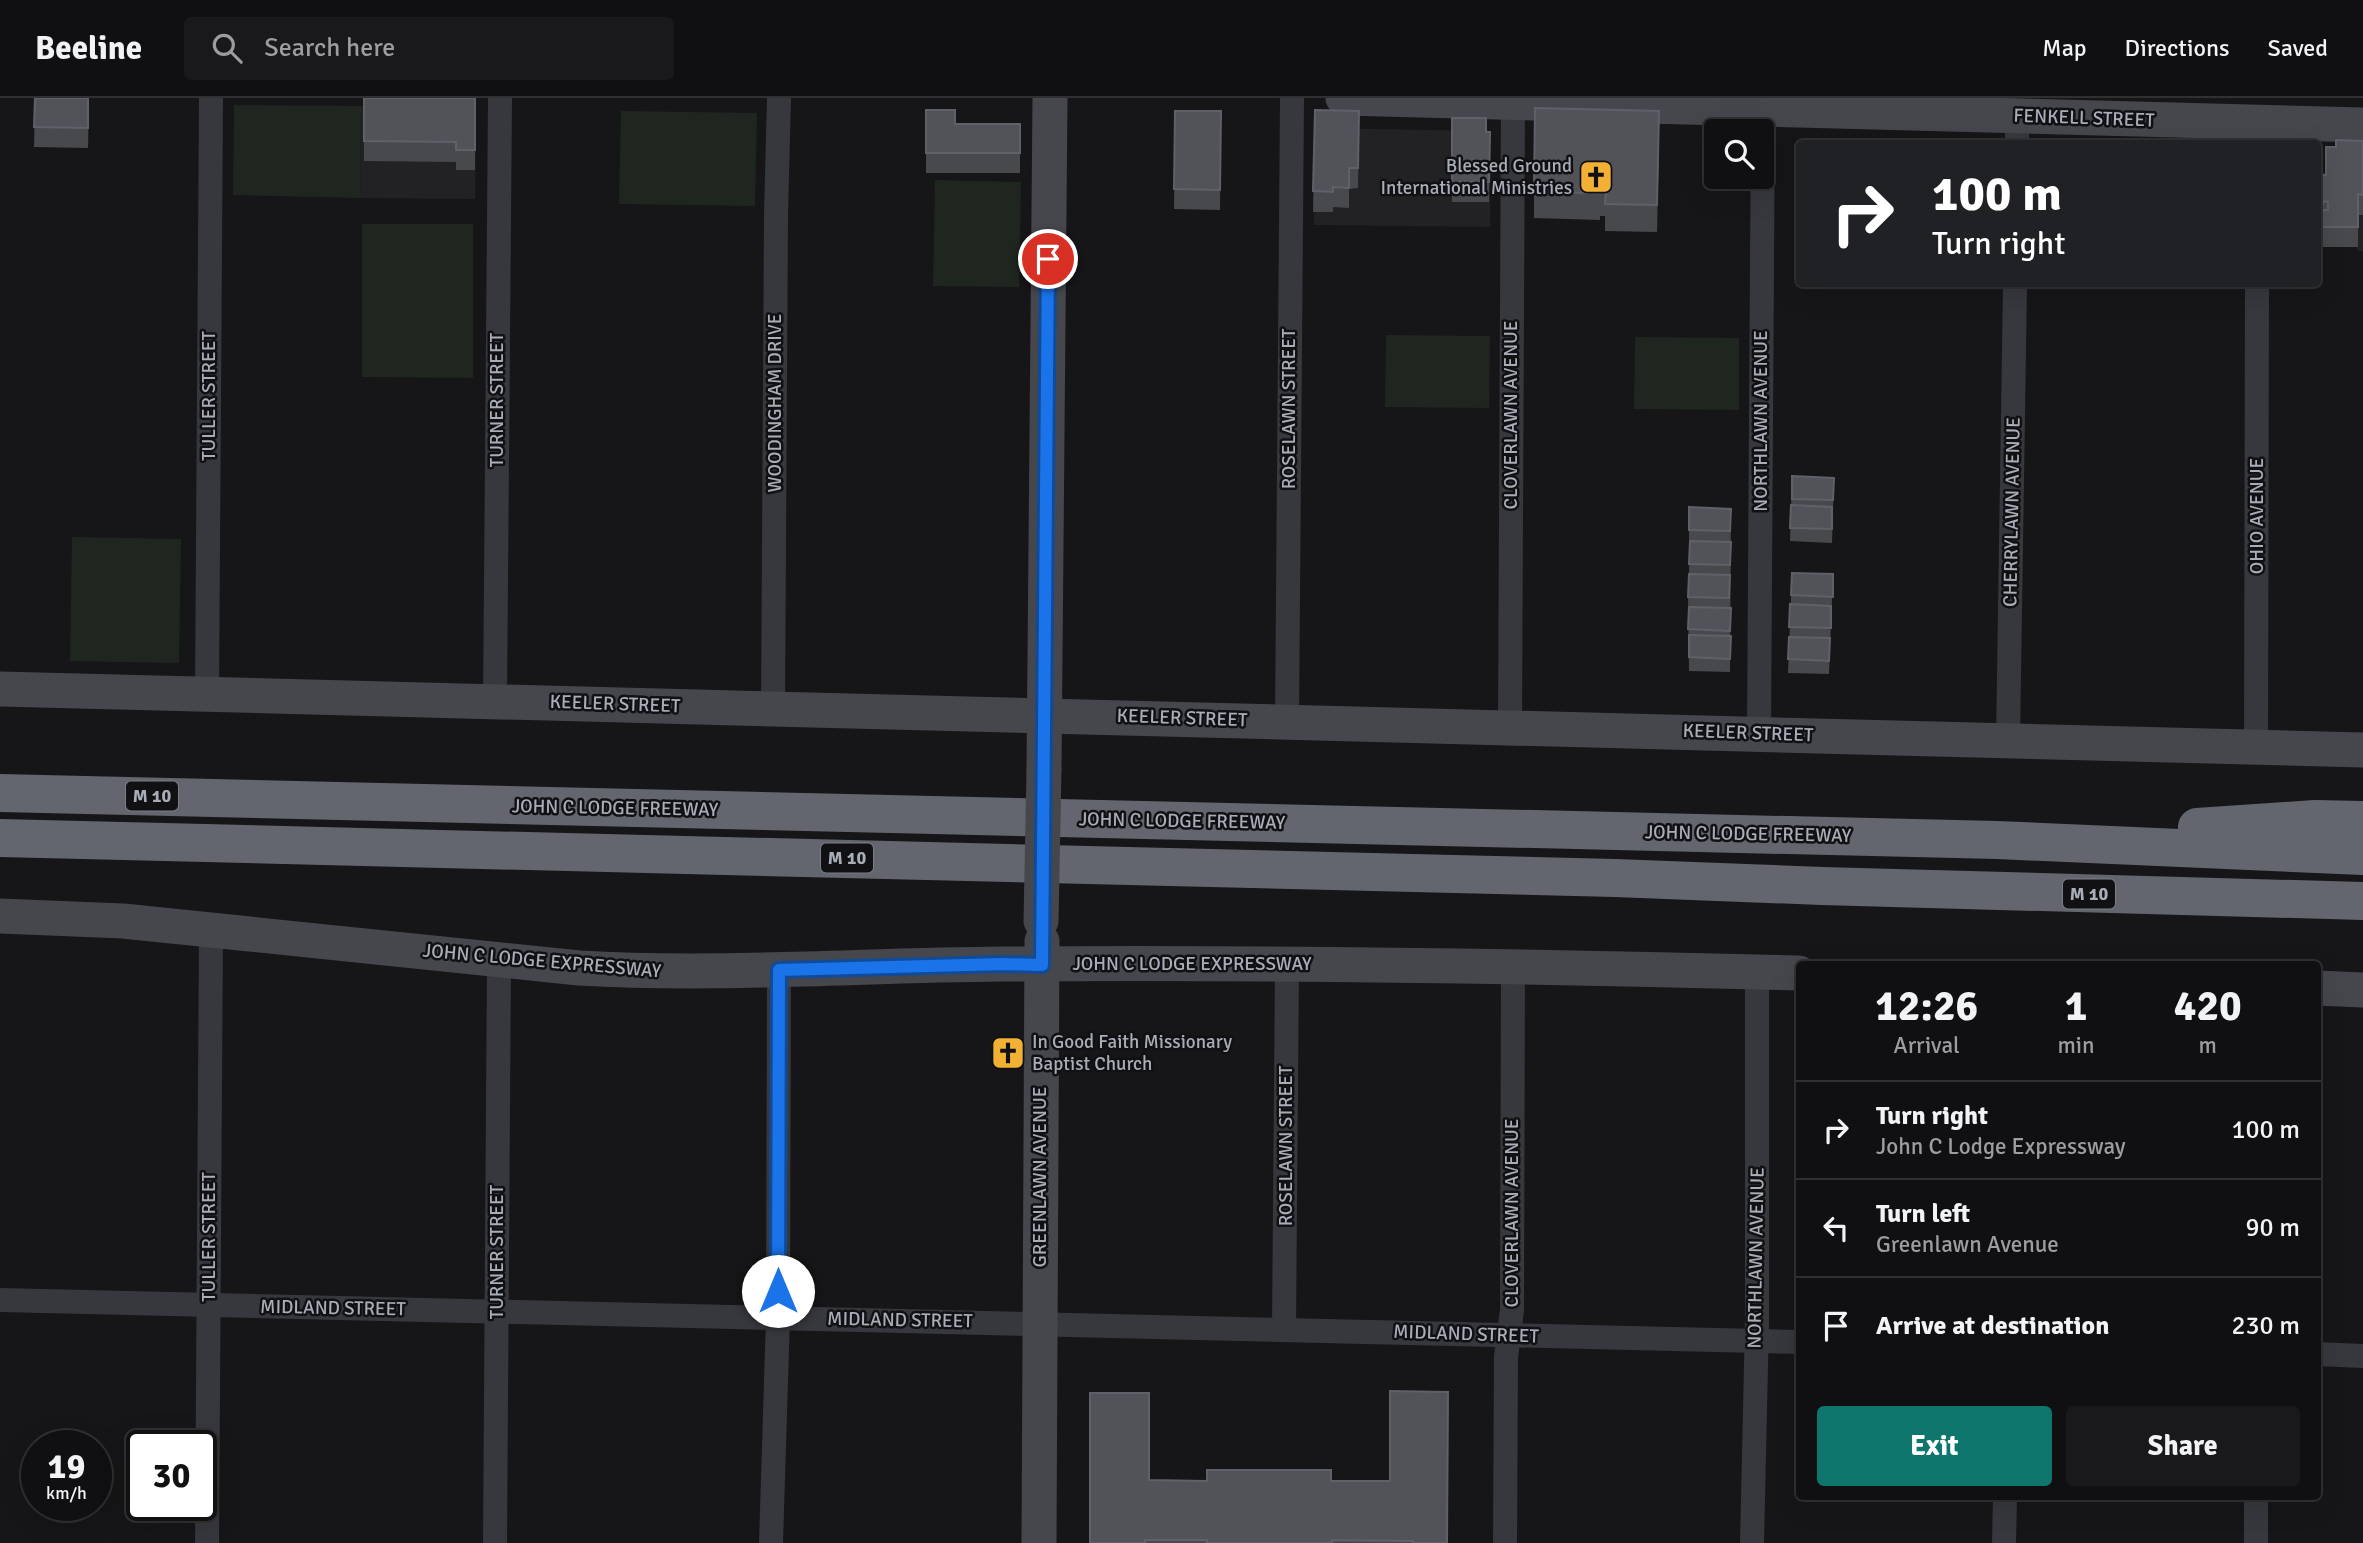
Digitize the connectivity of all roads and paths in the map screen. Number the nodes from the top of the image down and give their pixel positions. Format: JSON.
{"nodes":[{"id":1,"x":211,"y":98,"type":"edge"},
{"id":2,"x":500,"y":98,"type":"edge"},
{"id":3,"x":779,"y":98,"type":"edge"},
{"id":4,"x":1050,"y":98,"type":"edge"},
{"id":5,"x":1292,"y":98,"type":"edge"},
{"id":6,"x":1343,"y":98,"type":"edge"},
{"id":7,"x":1513,"y":102,"type":"junction"},
{"id":8,"x":2127,"y":108,"type":"edge"},
{"id":9,"x":1763,"y":109,"type":"junction"},
{"id":10,"x":2363,"y":125,"type":"edge"},
{"id":11,"x":2017,"y":130,"type":"edge"},
{"id":12,"x":2258,"y":133,"type":"edge"},
{"id":13,"x":2015,"y":287,"type":"edge"},
{"id":14,"x":2257,"y":287,"type":"edge"},
{"id":15,"x":0,"y":689,"type":"edge"},
{"id":16,"x":207,"y":693,"type":"junction"},
{"id":17,"x":495,"y":701,"type":"junction"},
{"id":18,"x":773,"y":709,"type":"junction"},
{"id":19,"x":1045,"y":715,"type":"junction"},
{"id":20,"x":1287,"y":721,"type":"junction"},
{"id":21,"x":1510,"y":727,"type":"junction"},
{"id":22,"x":1759,"y":733,"type":"junction"},
{"id":23,"x":2008,"y":741,"type":"junction"},
{"id":24,"x":2256,"y":748,"type":"junction"},
{"id":25,"x":2363,"y":750,"type":"edge"},
{"id":26,"x":0,"y":793,"type":"edge"},
{"id":27,"x":2363,"y":820,"type":"edge"},
{"id":28,"x":0,"y":838,"type":"edge"},
{"id":29,"x":1997,"y":840,"type":"junction"},
{"id":30,"x":2363,"y":856,"type":"edge"},
{"id":31,"x":2292,"y":900,"type":"junction"},
{"id":32,"x":2363,"y":901,"type":"edge"},
{"id":33,"x":2363,"y":911,"type":"edge"},
{"id":34,"x":0,"y":916,"type":"edge"},
{"id":35,"x":211,"y":930,"type":"junction"},
{"id":36,"x":499,"y":960,"type":"junction"},
{"id":37,"x":1287,"y":963,"type":"junction"},
{"id":38,"x":1042,"y":965,"type":"junction"},
{"id":39,"x":1513,"y":966,"type":"junction"},
{"id":40,"x":779,"y":970,"type":"junction"},
{"id":41,"x":1757,"y":972,"type":"junction"},
{"id":42,"x":1796,"y":973,"type":"edge"},
{"id":43,"x":2321,"y":988,"type":"edge"},
{"id":44,"x":2363,"y":990,"type":"edge"},
{"id":45,"x":0,"y":1300,"type":"edge"},
{"id":46,"x":209,"y":1305,"type":"junction"},
{"id":47,"x":497,"y":1311,"type":"junction"},
{"id":48,"x":778,"y":1317,"type":"junction"},
{"id":49,"x":1040,"y":1323,"type":"junction"},
{"id":50,"x":1284,"y":1329,"type":"junction"},
{"id":51,"x":1508,"y":1335,"type":"junction"},
{"id":52,"x":1756,"y":1341,"type":"junction"},
{"id":53,"x":1796,"y":1342,"type":"edge"},
{"id":54,"x":2321,"y":1354,"type":"edge"},
{"id":55,"x":2363,"y":1356,"type":"edge"},
{"id":56,"x":2005,"y":1500,"type":"edge"},
{"id":57,"x":2256,"y":1500,"type":"edge"},
{"id":58,"x":207,"y":1543,"type":"edge"},
{"id":59,"x":495,"y":1543,"type":"edge"},
{"id":60,"x":771,"y":1543,"type":"edge"},
{"id":61,"x":1040,"y":1543,"type":"edge"},
{"id":62,"x":1505,"y":1543,"type":"edge"},
{"id":63,"x":1752,"y":1543,"type":"edge"},
{"id":64,"x":2004,"y":1543,"type":"edge"},
{"id":65,"x":2256,"y":1543,"type":"edge"}],
"edges":[{"from":1,"to":16,"type":"street","name":"TULLER STREET"},
{"from":2,"to":17,"type":"street","name":"TURNER STREET"},
{"from":3,"to":18,"type":"street","name":"WOODINGHAM DRIVE"},
{"from":4,"to":19,"type":"main road","name":"GREENLAWN AVENUE"},
{"from":5,"to":20,"type":"street","name":"ROSELAWN STREET"},
{"from":6,"to":7,"type":"main road","name":"FENKELL STREET"},
{"from":7,"to":9,"type":"main road","name":"FENKELL STREET"},
{"from":7,"to":21,"type":"street","name":"CLOVERLAWN AVENUE"},
{"from":8,"to":11,"type":"main road","name":"FENKELL STREET"},
{"from":8,"to":12,"type":"main road","name":"FENKELL STREET"},
{"from":9,"to":11,"type":"main road","name":"FENKELL STREET"},
{"from":9,"to":22,"type":"street","name":"NORTHLAWN AVENUE"},
{"from":10,"to":12,"type":"main road","name":"FENKELL STREET"},
{"from":13,"to":23,"type":"street","name":"CHERRYLAWN AVENUE"},
{"from":14,"to":24,"type":"street","name":"OHIO AVENUE"},
{"from":15,"to":16,"type":"main road","name":"KEELER STREET"},
{"from":16,"to":17,"type":"main road","name":"KEELER STREET"},
{"from":17,"to":18,"type":"main road","name":"KEELER STREET"},
{"from":18,"to":19,"type":"main road","name":"KEELER STREET"},
{"from":19,"to":20,"type":"main road","name":"KEELER STREET"},
{"from":19,"to":38,"type":"main road","name":"GREENLAWN AVENUE","bridge":true},
{"from":20,"to":21,"type":"main road","name":"KEELER STREET"},
{"from":21,"to":22,"type":"main road","name":"KEELER STREET"},
{"from":22,"to":23,"type":"main road","name":"KEELER STREET"},
{"from":23,"to":24,"type":"main road","name":"KEELER STREET"},
{"from":24,"to":25,"type":"main road","name":"KEELER STREET"},
{"from":26,"to":29,"type":"highway","name":"JOHN C LODGE FREEWAY","number":"M 10"},
{"from":27,"to":29,"type":"highway"},
{"from":28,"to":31,"type":"highway","number":"M 10"},
{"from":29,"to":30,"type":"highway","name":"JOHN C LODGE FREEWAY","number":"M 10"},
{"from":31,"to":32,"type":"highway","number":"M 10"},
{"from":31,"to":33,"type":"highway"},
{"from":34,"to":35,"type":"main road","name":"JOHN C LODGE EXPRESSWAY"},
{"from":35,"to":36,"type":"main road","name":"JOHN C LODGE EXPRESSWAY"},
{"from":35,"to":46,"type":"street","name":"TULLER STREET"},
{"from":36,"to":40,"type":"main road","name":"JOHN C LODGE EXPRESSWAY"},
{"from":36,"to":47,"type":"street","name":"TURNER STREET"},
{"from":37,"to":38,"type":"main road","name":"JOHN C LODGE EXPRESSWAY"},
{"from":37,"to":39,"type":"main road","name":"JOHN C LODGE EXPRESSWAY"},
{"from":37,"to":50,"type":"street","name":"ROSELAWN STREET"},
{"from":38,"to":40,"type":"main road","name":"JOHN C LODGE EXPRESSWAY"},
{"from":38,"to":49,"type":"main road","name":"GREENLAWN AVENUE"},
{"from":39,"to":41,"type":"main road","name":"JOHN C LODGE EXPRESSWAY"},
{"from":39,"to":51,"type":"street","name":"CLOVERLAWN AVENUE"},
{"from":40,"to":48,"type":"street"},
{"from":41,"to":42,"type":"main road","name":"JOHN C LODGE EXPRESSWAY"},
{"from":41,"to":52,"type":"street","name":"NORTHLAWN AVENUE"},
{"from":43,"to":44,"type":"main road"},
{"from":45,"to":46,"type":"street","name":"MIDLAND STREET"},
{"from":46,"to":47,"type":"street","name":"MIDLAND STREET"},
{"from":46,"to":58,"type":"street","name":"TULLER STREET"},
{"from":47,"to":48,"type":"street","name":"MIDLAND STREET"},
{"from":47,"to":59,"type":"street","name":"TURNER STREET"},
{"from":48,"to":49,"type":"street","name":"MIDLAND STREET"},
{"from":48,"to":60,"type":"street"},
{"from":49,"to":50,"type":"street","name":"MIDLAND STREET"},
{"from":49,"to":61,"type":"main road","name":"GREENLAWN AVENUE"},
{"from":50,"to":51,"type":"street","name":"MIDLAND STREET"},
{"from":51,"to":52,"type":"street","name":"MIDLAND STREET"},
{"from":51,"to":62,"type":"street","name":"CLOVERLAWN AVENUE"},
{"from":52,"to":53,"type":"street","name":"MIDLAND STREET"},
{"from":52,"to":63,"type":"street","name":"NORTHLAWN AVENUE"},
{"from":54,"to":55,"type":"street"},
{"from":56,"to":64,"type":"street"},
{"from":57,"to":65,"type":"street"}]}
